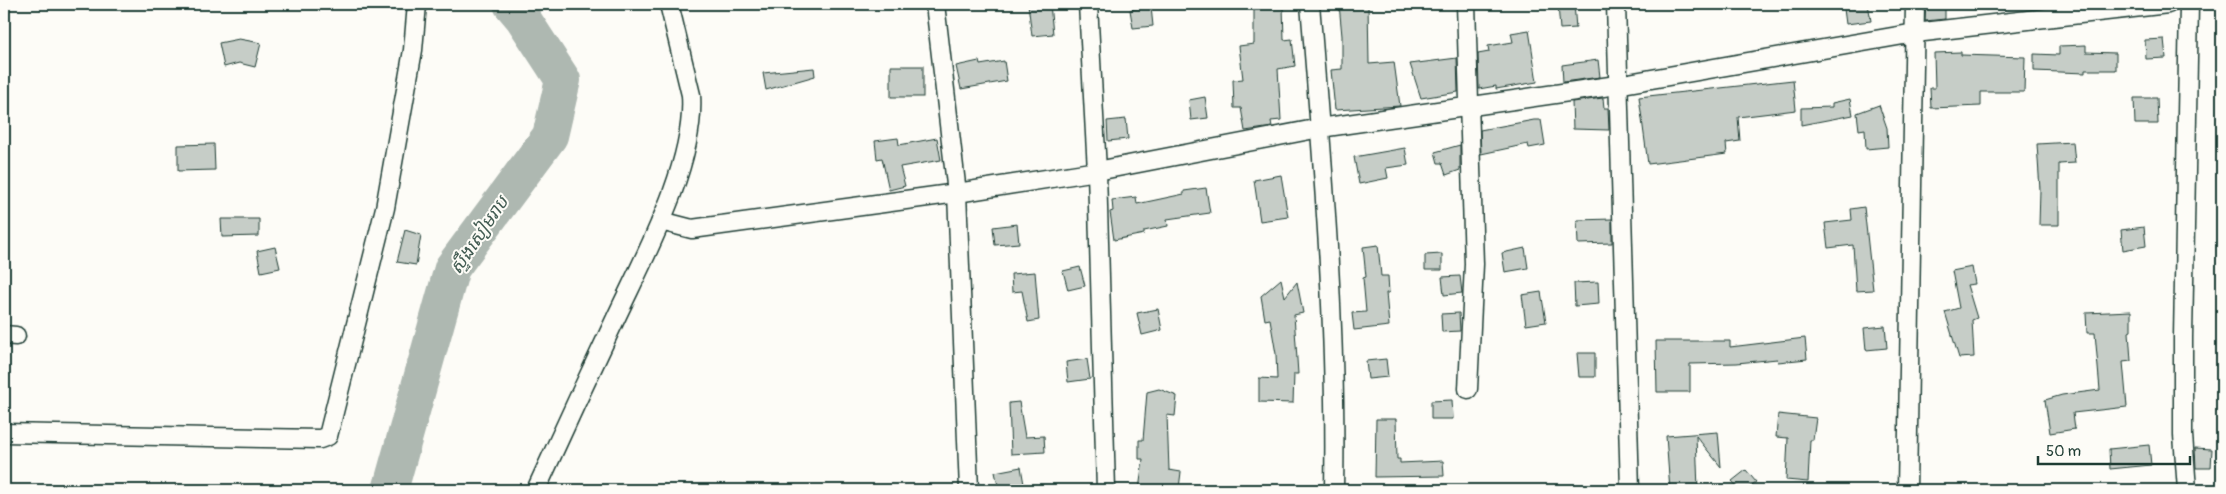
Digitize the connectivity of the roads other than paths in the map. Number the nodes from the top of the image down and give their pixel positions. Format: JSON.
{"nodes":[{"id":1,"x":417,"y":4,"type":"edge"},
{"id":2,"x":668,"y":4,"type":"edge"},
{"id":3,"x":935,"y":4,"type":"edge"},
{"id":4,"x":1088,"y":4,"type":"edge"},
{"id":5,"x":1310,"y":4,"type":"edge"},
{"id":6,"x":1466,"y":4,"type":"edge"},
{"id":7,"x":1616,"y":4,"type":"edge"},
{"id":8,"x":1915,"y":4,"type":"edge"},
{"id":9,"x":2168,"y":4,"type":"edge"},
{"id":10,"x":2189,"y":4,"type":"edge"},
{"id":11,"x":1915,"y":33,"type":"junction"},
{"id":12,"x":1617,"y":85,"type":"junction"},
{"id":13,"x":1468,"y":106,"type":"junction"},
{"id":14,"x":1320,"y":128,"type":"junction"},
{"id":15,"x":1097,"y":171,"type":"junction"},
{"id":16,"x":957,"y":193,"type":"junction"},
{"id":17,"x":661,"y":221,"type":"junction"},
{"id":18,"x":1468,"y":389,"type":"dead end"},
{"id":19,"x":4,"y":433,"type":"edge"},
{"id":20,"x":536,"y":490,"type":"edge"},
{"id":21,"x":969,"y":490,"type":"edge"},
{"id":22,"x":1106,"y":490,"type":"edge"},
{"id":23,"x":1334,"y":490,"type":"edge"},
{"id":24,"x":1630,"y":490,"type":"edge"},
{"id":25,"x":1907,"y":490,"type":"edge"},
{"id":26,"x":2187,"y":490,"type":"edge"}],
"edges":[{"from":1,"to":19,"type":"street"},
{"from":2,"to":17,"type":"street"},
{"from":3,"to":16,"type":"street"},
{"from":4,"to":15,"type":"street"},
{"from":5,"to":14,"type":"street"},
{"from":6,"to":13,"type":"street"},
{"from":7,"to":12,"type":"street"},
{"from":8,"to":11,"type":"street"},
{"from":9,"to":11,"type":"street"},
{"from":10,"to":26,"type":"street"},
{"from":11,"to":12,"type":"street"},
{"from":11,"to":25,"type":"street"},
{"from":12,"to":13,"type":"street"},
{"from":12,"to":24,"type":"street"},
{"from":13,"to":14,"type":"street"},
{"from":13,"to":18,"type":"street"},
{"from":14,"to":15,"type":"street"},
{"from":14,"to":23,"type":"street"},
{"from":15,"to":16,"type":"street"},
{"from":15,"to":22,"type":"street"},
{"from":16,"to":17,"type":"street"},
{"from":16,"to":21,"type":"street"},
{"from":17,"to":20,"type":"street"}]}
